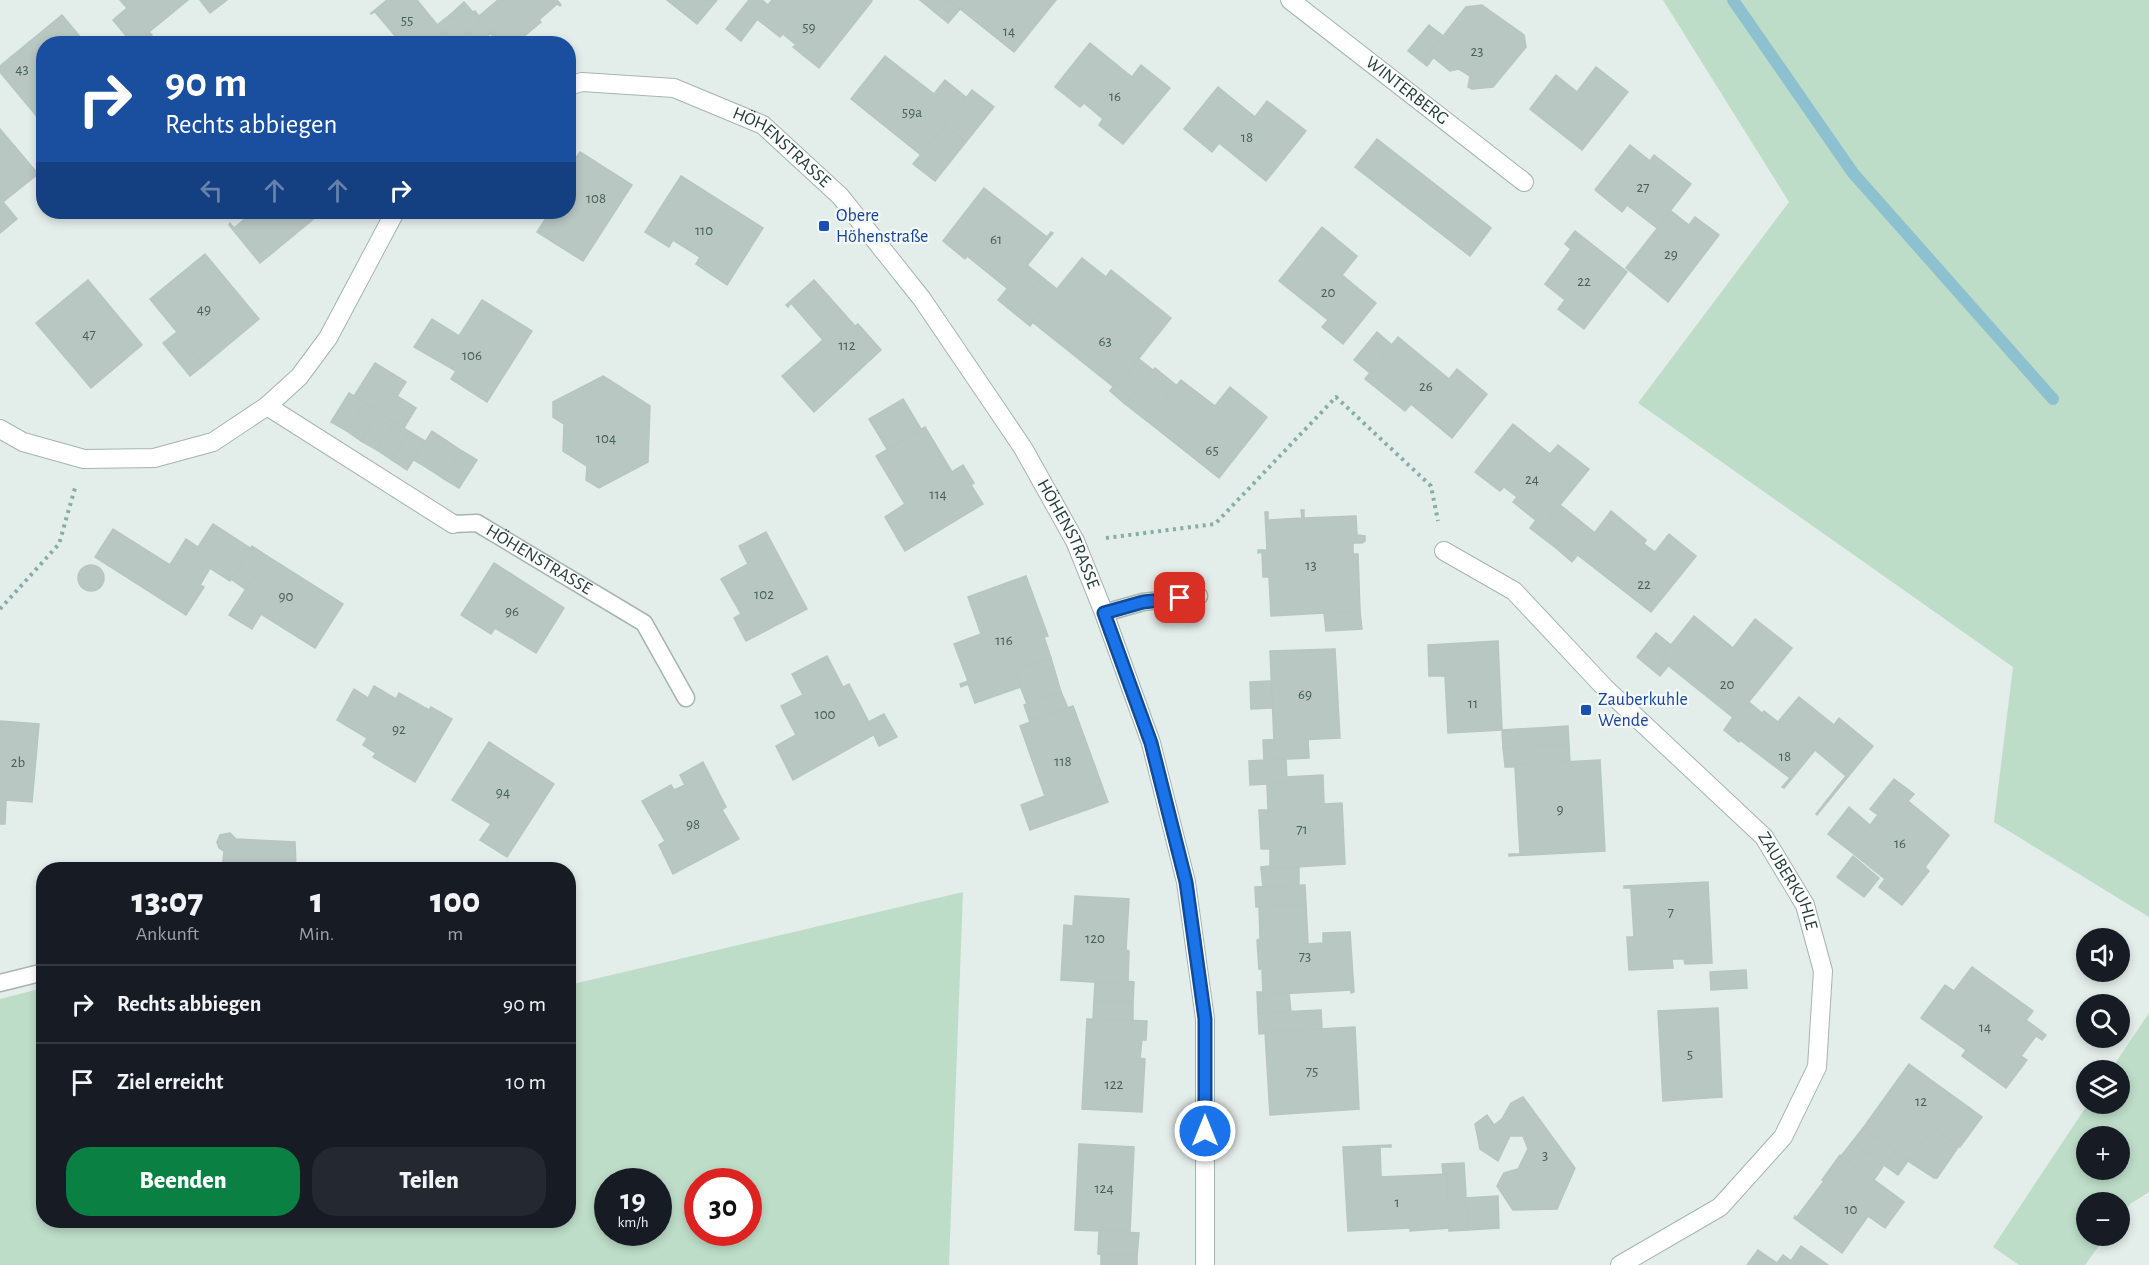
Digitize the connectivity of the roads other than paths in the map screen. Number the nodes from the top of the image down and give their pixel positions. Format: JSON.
{"nodes":[{"id":1,"x":1290,"y":0,"type":"edge"},
{"id":2,"x":576,"y":84,"type":"edge"},
{"id":3,"x":1524,"y":182,"type":"dead end"},
{"id":4,"x":391,"y":219,"type":"edge"},
{"id":5,"x":267,"y":406,"type":"junction"},
{"id":6,"x":0,"y":429,"type":"edge"},
{"id":7,"x":453,"y":524,"type":"joint"},
{"id":8,"x":1444,"y":551,"type":"road end"},
{"id":9,"x":1198,"y":596,"type":"dead end"},
{"id":10,"x":1104,"y":613,"type":"junction"},
{"id":11,"x":686,"y":698,"type":"dead end"},
{"id":12,"x":36,"y":974,"type":"edge"},
{"id":13,"x":0,"y":983,"type":"edge"},
{"id":14,"x":1205,"y":1265,"type":"edge"},
{"id":15,"x":1620,"y":1265,"type":"edge"}],
"edges":[{"from":1,"to":3,"type":"street","name":"WINTERBERG"},
{"from":2,"to":10,"type":"street","name":"HÖHENSTRASSE"},
{"from":4,"to":5,"type":"street"},
{"from":5,"to":6,"type":"street"},
{"from":5,"to":7,"type":"street","name":"HÖHENSTRASSE"},
{"from":7,"to":11,"type":"lane","name":"HÖHENSTRASSE"},
{"from":8,"to":15,"type":"street","name":"ZAUBERKUHLE"},
{"from":9,"to":10,"type":"lane"},
{"from":10,"to":14,"type":"street","name":"HÖHENSTRASSE"},
{"from":12,"to":13,"type":"lane"}]}
